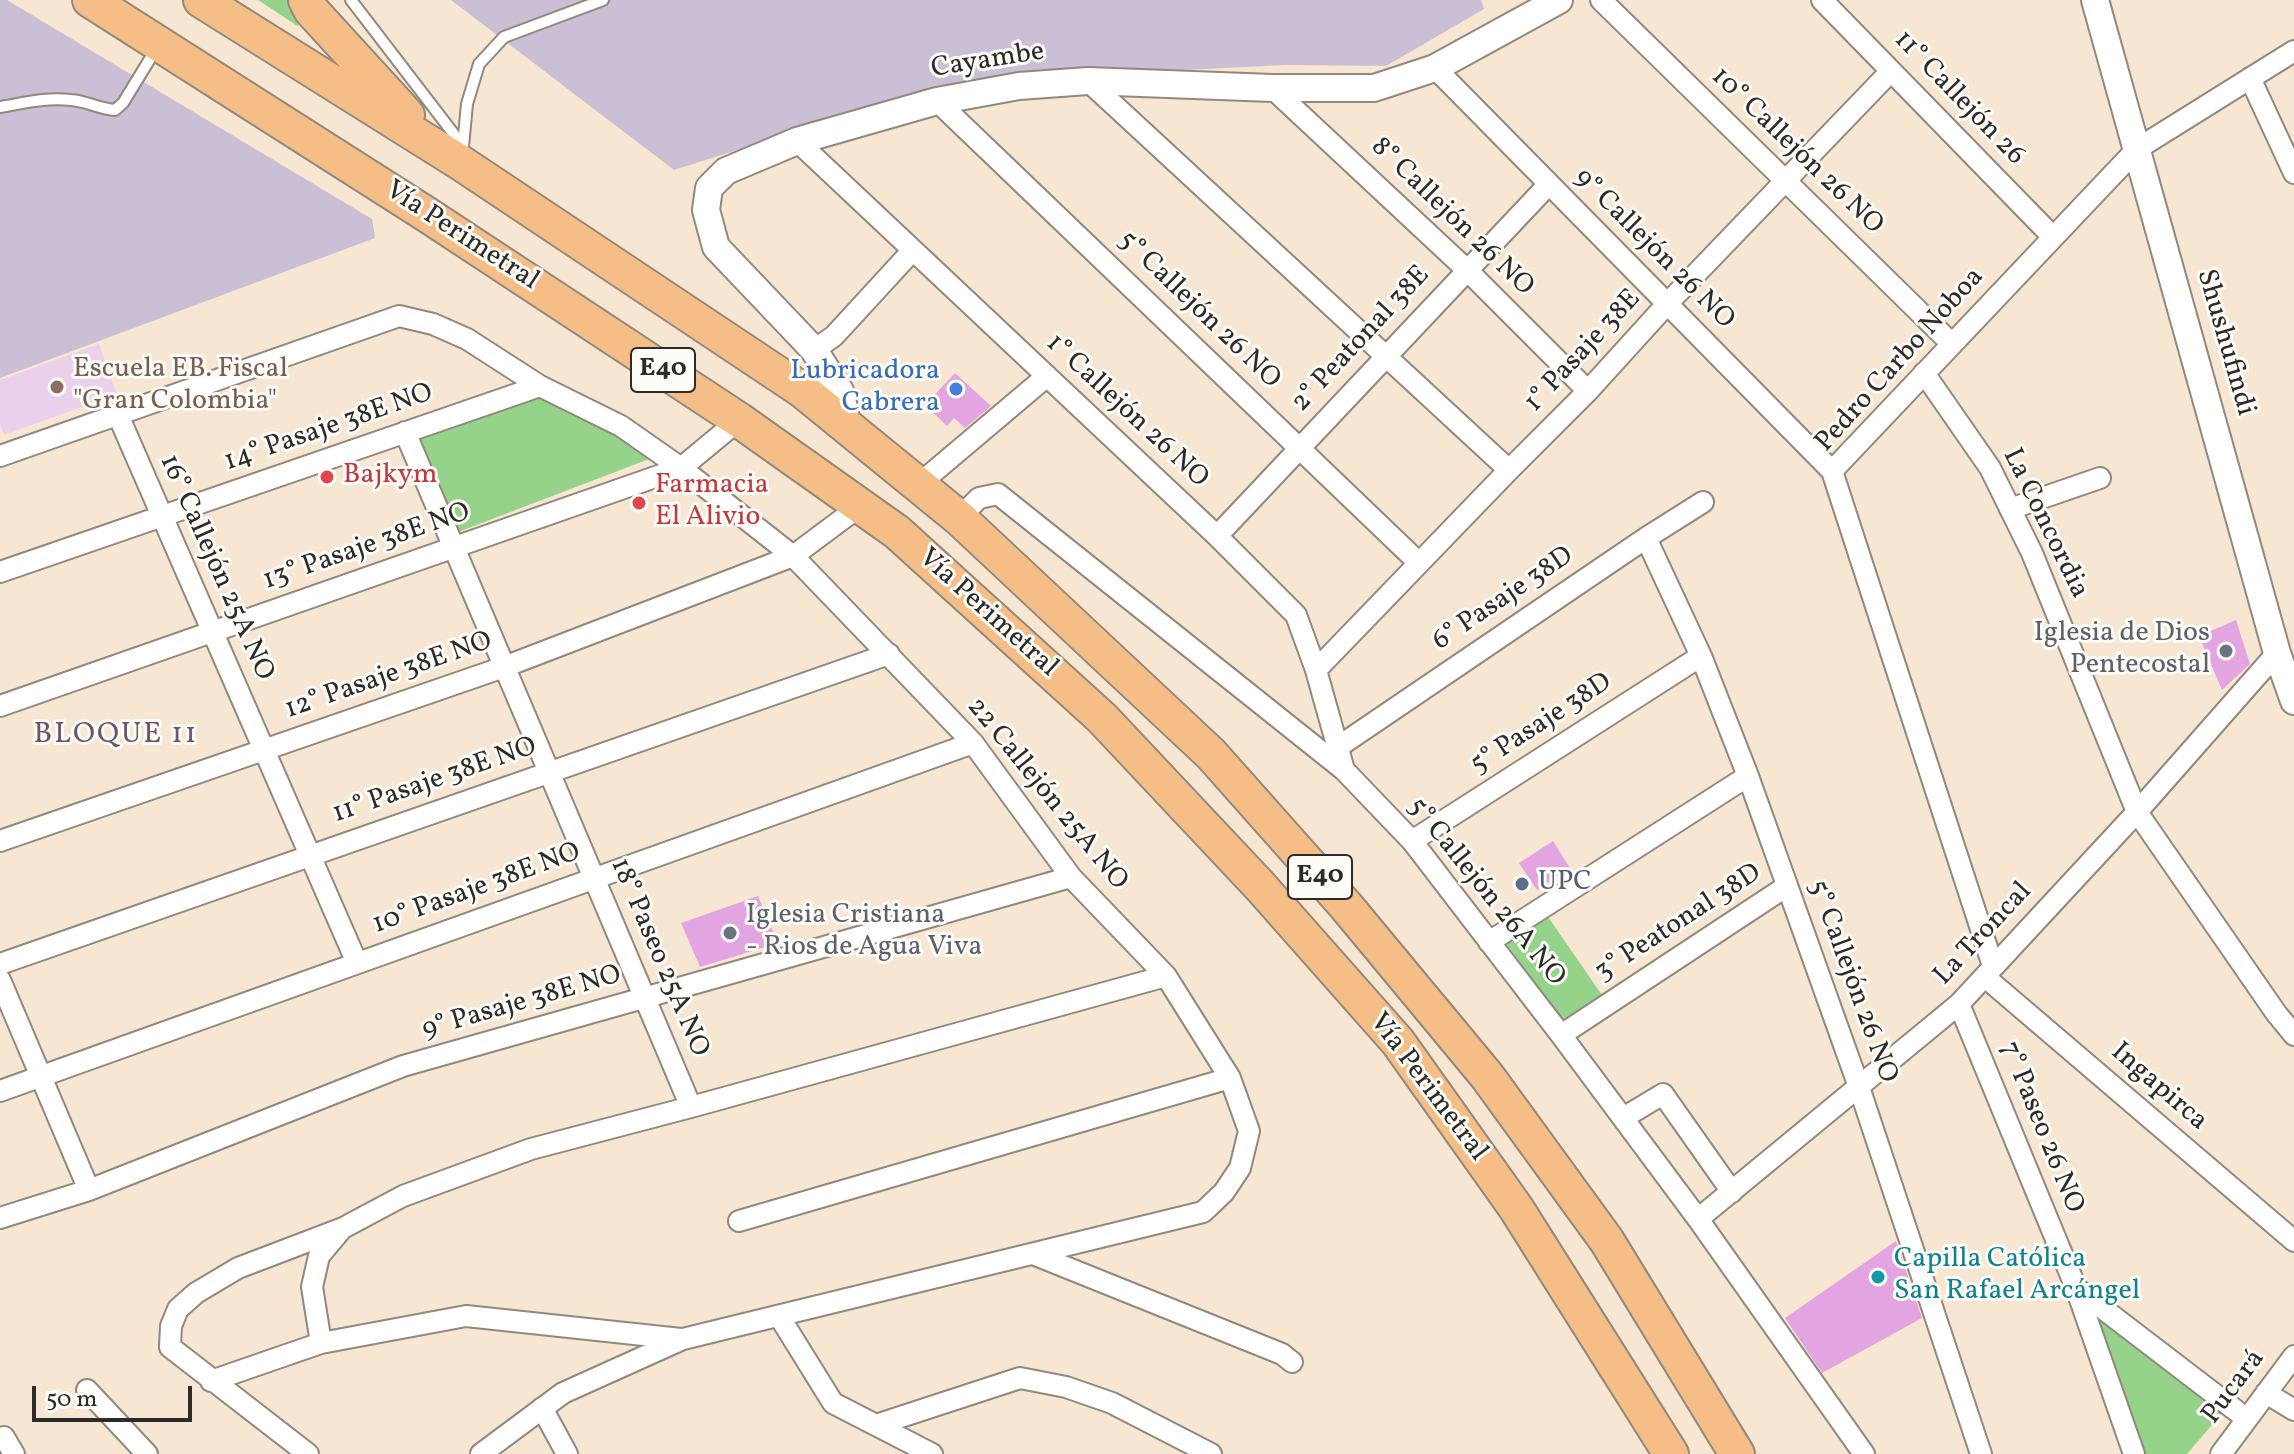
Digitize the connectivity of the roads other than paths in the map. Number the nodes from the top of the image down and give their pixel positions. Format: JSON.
{"nodes":[{"id":1,"x":90,"y":0,"type":"edge"},
{"id":2,"x":201,"y":0,"type":"edge"},
{"id":3,"x":306,"y":0,"type":"edge"},
{"id":4,"x":351,"y":0,"type":"edge"},
{"id":5,"x":603,"y":0,"type":"edge"},
{"id":6,"x":1559,"y":0,"type":"edge"},
{"id":7,"x":1601,"y":0,"type":"edge"},
{"id":8,"x":1822,"y":0,"type":"edge"},
{"id":9,"x":2095,"y":0,"type":"edge"},
{"id":10,"x":159,"y":44,"type":"junction"},
{"id":11,"x":2294,"y":51,"type":"edge"},
{"id":12,"x":1435,"y":68,"type":"junction"},
{"id":13,"x":1891,"y":71,"type":"junction"},
{"id":14,"x":2250,"y":78,"type":"junction"},
{"id":15,"x":1088,"y":81,"type":"junction"},
{"id":16,"x":1272,"y":88,"type":"junction"},
{"id":17,"x":937,"y":101,"type":"junction"},
{"id":18,"x":0,"y":107,"type":"edge"},
{"id":19,"x":797,"y":141,"type":"junction"},
{"id":20,"x":2137,"y":149,"type":"junction"},
{"id":21,"x":454,"y":152,"type":"junction"},
{"id":22,"x":2294,"y":173,"type":"edge"},
{"id":23,"x":1786,"y":181,"type":"junction"},
{"id":24,"x":1549,"y":184,"type":"junction"},
{"id":25,"x":2053,"y":237,"type":"junction"},
{"id":26,"x":913,"y":250,"type":"junction"},
{"id":27,"x":1467,"y":270,"type":"junction"},
{"id":28,"x":1667,"y":304,"type":"junction"},
{"id":29,"x":1952,"y":344,"type":"junction"},
{"id":30,"x":814,"y":350,"type":"junction"},
{"id":31,"x":1386,"y":357,"type":"junction"},
{"id":32,"x":1924,"y":373,"type":"junction"},
{"id":33,"x":1047,"y":376,"type":"junction"},
{"id":34,"x":540,"y":386,"type":"junction"},
{"id":35,"x":1588,"y":391,"type":"junction"},
{"id":36,"x":118,"y":415,"type":"junction"},
{"id":37,"x":739,"y":420,"type":"junction"},
{"id":38,"x":844,"y":424,"type":"junction"},
{"id":39,"x":405,"y":432,"type":"junction"},
{"id":40,"x":1300,"y":448,"type":"junction"},
{"id":41,"x":0,"y":456,"type":"edge"},
{"id":42,"x":681,"y":468,"type":"junction"},
{"id":43,"x":1509,"y":470,"type":"junction"},
{"id":44,"x":1832,"y":471,"type":"junction"},
{"id":45,"x":2100,"y":478,"type":"dead end"},
{"id":46,"x":918,"y":485,"type":"junction"},
{"id":47,"x":1703,"y":502,"type":"dead end"},
{"id":48,"x":860,"y":506,"type":"junction"},
{"id":49,"x":2010,"y":509,"type":"junction"},
{"id":50,"x":162,"y":516,"type":"junction"},
{"id":51,"x":959,"y":518,"type":"junction"},
{"id":52,"x":1217,"y":536,"type":"junction"},
{"id":53,"x":1646,"y":538,"type":"junction"},
{"id":54,"x":454,"y":547,"type":"junction"},
{"id":55,"x":793,"y":556,"type":"junction"},
{"id":56,"x":1419,"y":563,"type":"junction"},
{"id":57,"x":0,"y":572,"type":"edge"},
{"id":58,"x":212,"y":632,"type":"junction"},
{"id":59,"x":889,"y":654,"type":"junction"},
{"id":60,"x":1701,"y":656,"type":"junction"},
{"id":61,"x":504,"y":667,"type":"junction"},
{"id":62,"x":2285,"y":667,"type":"edge"},
{"id":63,"x":1316,"y":670,"type":"junction"},
{"id":64,"x":2294,"y":701,"type":"edge"},
{"id":65,"x":0,"y":706,"type":"edge"},
{"id":66,"x":973,"y":743,"type":"junction"},
{"id":67,"x":1338,"y":747,"type":"junction"},
{"id":68,"x":264,"y":750,"type":"junction"},
{"id":69,"x":1344,"y":770,"type":"junction"},
{"id":70,"x":549,"y":772,"type":"junction"},
{"id":71,"x":1748,"y":776,"type":"junction"},
{"id":72,"x":2137,"y":812,"type":"junction"},
{"id":73,"x":0,"y":841,"type":"edge"},
{"id":74,"x":1412,"y":841,"type":"junction"},
{"id":75,"x":310,"y":855,"type":"junction"},
{"id":76,"x":1071,"y":877,"type":"junction"},
{"id":77,"x":594,"y":878,"type":"junction"},
{"id":78,"x":1787,"y":886,"type":"junction"},
{"id":79,"x":1489,"y":942,"type":"junction"},
{"id":80,"x":357,"y":963,"type":"junction"},
{"id":81,"x":0,"y":964,"type":"edge"},
{"id":82,"x":1989,"y":972,"type":"junction"},
{"id":83,"x":1166,"y":976,"type":"junction"},
{"id":84,"x":0,"y":980,"type":"edge"},
{"id":85,"x":645,"y":998,"type":"junction"},
{"id":86,"x":1959,"y":1004,"type":"junction"},
{"id":87,"x":1561,"y":1035,"type":"junction"},
{"id":88,"x":2294,"y":1035,"type":"edge"},
{"id":89,"x":41,"y":1076,"type":"junction"},
{"id":90,"x":1230,"y":1078,"type":"junction"},
{"id":91,"x":1859,"y":1087,"type":"junction"},
{"id":92,"x":0,"y":1091,"type":"edge"},
{"id":93,"x":691,"y":1107,"type":"junction"},
{"id":94,"x":1623,"y":1118,"type":"junction"},
{"id":95,"x":89,"y":1190,"type":"junction"},
{"id":96,"x":1732,"y":1192,"type":"junction"},
{"id":97,"x":0,"y":1218,"type":"edge"},
{"id":98,"x":1698,"y":1219,"type":"junction"},
{"id":99,"x":739,"y":1221,"type":"dead end"},
{"id":100,"x":343,"y":1228,"type":"junction"},
{"id":101,"x":2294,"y":1241,"type":"edge"},
{"id":102,"x":1033,"y":1254,"type":"junction"},
{"id":103,"x":2076,"y":1288,"type":"junction"},
{"id":104,"x":779,"y":1316,"type":"junction"},
{"id":105,"x":683,"y":1339,"type":"junction"},
{"id":106,"x":321,"y":1343,"type":"junction"},
{"id":107,"x":2294,"y":1356,"type":"edge"},
{"id":108,"x":1292,"y":1362,"type":"dead end"},
{"id":109,"x":211,"y":1381,"type":"junction"},
{"id":110,"x":87,"y":1390,"type":"dead end"},
{"id":111,"x":2266,"y":1393,"type":"junction"},
{"id":112,"x":542,"y":1408,"type":"junction"},
{"id":113,"x":2294,"y":1410,"type":"edge"},
{"id":114,"x":2247,"y":1419,"type":"junction"},
{"id":115,"x":876,"y":1425,"type":"junction"},
{"id":116,"x":2232,"y":1450,"type":"edge"},
{"id":117,"x":147,"y":1454,"type":"edge"},
{"id":118,"x":308,"y":1454,"type":"edge"},
{"id":119,"x":481,"y":1454,"type":"edge"},
{"id":120,"x":567,"y":1454,"type":"edge"},
{"id":121,"x":932,"y":1454,"type":"edge"},
{"id":122,"x":1211,"y":1454,"type":"edge"},
{"id":123,"x":1671,"y":1454,"type":"edge"},
{"id":124,"x":1737,"y":1454,"type":"edge"},
{"id":125,"x":1864,"y":1454,"type":"edge"},
{"id":126,"x":1981,"y":1454,"type":"edge"},
{"id":127,"x":2134,"y":1454,"type":"edge"}],
"edges":[{"from":1,"to":10,"type":"highway","name":"Vía Perimetral","number":"E40"},
{"from":2,"to":21,"type":"highway","name":"Vía Perimetral","number":"E40"},
{"from":3,"to":21,"type":"highway"},
{"from":4,"to":21,"type":"lane"},
{"from":5,"to":21,"type":"lane"},
{"from":6,"to":12,"type":"street","name":"Cayambe"},
{"from":7,"to":23,"type":"street","name":"10° Callejón 26 NO"},
{"from":8,"to":13,"type":"street","name":"11° Callejón 26"},
{"from":9,"to":20,"type":"street","name":"Shushufindi"},
{"from":10,"to":18,"type":"lane"},
{"from":10,"to":37,"type":"highway","name":"Vía Perimetral","number":"E40"},
{"from":11,"to":14,"type":"street","name":"Pedro Carbo Noboa"},
{"from":12,"to":16,"type":"street","name":"Cayambe"},
{"from":12,"to":24,"type":"street","name":"9° Callejón 26 NO"},
{"from":13,"to":23,"type":"street","name":"1° Pasaje 38E"},
{"from":13,"to":25,"type":"street","name":"11° Callejón 26"},
{"from":14,"to":20,"type":"street","name":"Pedro Carbo Noboa"},
{"from":14,"to":22,"type":"street"},
{"from":15,"to":16,"type":"street","name":"Cayambe"},
{"from":15,"to":17,"type":"street","name":"Cayambe"},
{"from":15,"to":31,"type":"street"},
{"from":16,"to":27,"type":"street","name":"8° Callejón 26 NO"},
{"from":17,"to":19,"type":"street","name":"Cayambe"},
{"from":17,"to":40,"type":"street","name":"5° Callejón 26 NO"},
{"from":19,"to":26,"type":"street","name":"1° Callejón 26 NO"},
{"from":19,"to":30,"type":"street","name":"Cayambe"},
{"from":20,"to":25,"type":"street","name":"Pedro Carbo Noboa"},
{"from":20,"to":62,"type":"street","name":"Shushufindi"},
{"from":21,"to":38,"type":"highway","name":"Vía Perimetral","number":"E40"},
{"from":23,"to":28,"type":"street","name":"1° Pasaje 38E"},
{"from":23,"to":29,"type":"street","name":"10° Callejón 26 NO"},
{"from":24,"to":27,"type":"street","name":"2° Peatonal 38E"},
{"from":24,"to":28,"type":"street","name":"9° Callejón 26 NO"},
{"from":25,"to":29,"type":"street","name":"Pedro Carbo Noboa"},
{"from":26,"to":30,"type":"street"},
{"from":26,"to":33,"type":"street","name":"1° Callejón 26 NO"},
{"from":27,"to":31,"type":"street","name":"2° Peatonal 38E"},
{"from":27,"to":35,"type":"street","name":"8° Callejón 26 NO"},
{"from":28,"to":35,"type":"street","name":"1° Pasaje 38E"},
{"from":28,"to":44,"type":"street","name":"9° Callejón 26 NO"},
{"from":29,"to":32,"type":"street","name":"Pedro Carbo Noboa"},
{"from":30,"to":38,"type":"street","name":"Cayambe"},
{"from":31,"to":40,"type":"street","name":"2° Peatonal 38E"},
{"from":31,"to":43,"type":"street"},
{"from":32,"to":44,"type":"street","name":"Pedro Carbo Noboa"},
{"from":32,"to":49,"type":"street","name":"La Concordia"},
{"from":33,"to":46,"type":"street"},
{"from":33,"to":52,"type":"street","name":"1° Callejón 26 NO"},
{"from":34,"to":36,"type":"street","name":"22 Callejón 25A NO"},
{"from":34,"to":39,"type":"street","name":"14° Pasaje 38E NO"},
{"from":34,"to":42,"type":"street","name":"22 Callejón 25A NO"},
{"from":35,"to":43,"type":"street","name":"1° Pasaje 38E"},
{"from":36,"to":41,"type":"street","name":"22 Callejón 25A NO"},
{"from":36,"to":50,"type":"street","name":"16° Callejón 25A NO"},
{"from":37,"to":42,"type":"street","name":"13° Pasaje 38E NO"},
{"from":37,"to":48,"type":"highway","name":"Vía Perimetral","number":"E40"},
{"from":38,"to":46,"type":"highway","name":"Vía Perimetral","number":"E40"},
{"from":39,"to":50,"type":"street","name":"14° Pasaje 38E NO"},
{"from":39,"to":54,"type":"street","name":"18° Paseo 25A NO"},
{"from":40,"to":52,"type":"street","name":"2° Peatonal 38E"},
{"from":40,"to":56,"type":"street","name":"5° Callejón 26 NO"},
{"from":42,"to":54,"type":"street","name":"13° Pasaje 38E NO"},
{"from":42,"to":55,"type":"street","name":"22 Callejón 25A NO"},
{"from":43,"to":56,"type":"street","name":"1° Pasaje 38E"},
{"from":44,"to":82,"type":"street","name":"Pedro Carbo Noboa"},
{"from":45,"to":49,"type":"street"},
{"from":46,"to":51,"type":"highway","name":"Vía Perimetral","number":"E40"},
{"from":47,"to":53,"type":"street","name":"6° Pasaje 38D"},
{"from":48,"to":55,"type":"street","name":"12° Pasaje 38E NO"},
{"from":48,"to":123,"type":"highway","name":"Vía Perimetral","number":"E40"},
{"from":49,"to":72,"type":"street","name":"La Concordia"},
{"from":50,"to":57,"type":"street","name":"14° Pasaje 38E NO"},
{"from":50,"to":58,"type":"street","name":"16° Callejón 25A NO"},
{"from":51,"to":69,"type":"street","name":"5° Callejón 26A NO"},
{"from":51,"to":124,"type":"highway","name":"Vía Perimetral","number":"E40"},
{"from":52,"to":63,"type":"street","name":"1° Callejón 26 NO"},
{"from":53,"to":60,"type":"street","name":"5° Callejón 26 NO"},
{"from":53,"to":67,"type":"street","name":"6° Pasaje 38D"},
{"from":54,"to":58,"type":"street","name":"13° Pasaje 38E NO"},
{"from":54,"to":61,"type":"street","name":"18° Paseo 25A NO"},
{"from":55,"to":59,"type":"street","name":"22 Callejón 25A NO"},
{"from":55,"to":61,"type":"street","name":"12° Pasaje 38E NO"},
{"from":56,"to":63,"type":"street","name":"1° Pasaje 38E"},
{"from":58,"to":65,"type":"street","name":"13° Pasaje 38E NO"},
{"from":58,"to":68,"type":"street","name":"16° Callejón 25A NO"},
{"from":59,"to":66,"type":"street","name":"22 Callejón 25A NO"},
{"from":59,"to":70,"type":"street","name":"11° Pasaje 38E NO"},
{"from":60,"to":71,"type":"street","name":"5° Callejón 26 NO"},
{"from":60,"to":74,"type":"street","name":"5° Pasaje 38D"},
{"from":61,"to":68,"type":"street","name":"12° Pasaje 38E NO"},
{"from":61,"to":70,"type":"street","name":"18° Paseo 25A NO"},
{"from":62,"to":64,"type":"street","name":"Shushufindi"},
{"from":62,"to":72,"type":"street","name":"La Troncal"},
{"from":63,"to":67,"type":"street","name":"1° Callejón 26 NO"},
{"from":66,"to":76,"type":"street","name":"22 Callejón 25A NO"},
{"from":66,"to":77,"type":"street","name":"10° Pasaje 38E NO"},
{"from":67,"to":69,"type":"street","name":"1° Callejón 26 NO"},
{"from":68,"to":73,"type":"street","name":"12° Pasaje 38E NO"},
{"from":68,"to":75,"type":"street","name":"16° Callejón 25A NO"},
{"from":69,"to":74,"type":"street","name":"5° Callejón 26A NO"},
{"from":70,"to":75,"type":"street","name":"11° Pasaje 38E NO"},
{"from":70,"to":77,"type":"street","name":"18° Paseo 25A NO"},
{"from":71,"to":78,"type":"street","name":"5° Callejón 26 NO"},
{"from":71,"to":79,"type":"street"},
{"from":72,"to":82,"type":"street","name":"La Troncal"},
{"from":72,"to":88,"type":"street","name":"La Concordia"},
{"from":74,"to":79,"type":"street","name":"5° Callejón 26A NO"},
{"from":75,"to":80,"type":"street","name":"16° Callejón 25A NO"},
{"from":75,"to":81,"type":"street","name":"11° Pasaje 38E NO"},
{"from":76,"to":83,"type":"street","name":"22 Callejón 25A NO"},
{"from":76,"to":85,"type":"street","name":"9° Pasaje 38E NO"},
{"from":77,"to":80,"type":"street","name":"10° Pasaje 38E NO"},
{"from":77,"to":85,"type":"street","name":"18° Paseo 25A NO"},
{"from":78,"to":87,"type":"street","name":"3° Peatonal 38D"},
{"from":78,"to":91,"type":"street","name":"5° Callejón 26 NO"},
{"from":79,"to":87,"type":"street","name":"5° Callejón 26A NO"},
{"from":80,"to":89,"type":"street","name":"10° Pasaje 38E NO"},
{"from":82,"to":86,"type":"street","name":"La Troncal"},
{"from":82,"to":101,"type":"street","name":"Ingapirca"},
{"from":83,"to":90,"type":"street","name":"22 Callejón 25A NO"},
{"from":83,"to":93,"type":"street"},
{"from":84,"to":89,"type":"street"},
{"from":85,"to":93,"type":"street","name":"18° Paseo 25A NO"},
{"from":85,"to":95,"type":"street","name":"9° Pasaje 38E NO"},
{"from":86,"to":91,"type":"street","name":"La Troncal"},
{"from":86,"to":103,"type":"street","name":"7° Paseo 26 NO"},
{"from":87,"to":94,"type":"street","name":"5° Callejón 26A NO"},
{"from":89,"to":92,"type":"street","name":"10° Pasaje 38E NO"},
{"from":89,"to":95,"type":"street"},
{"from":90,"to":99,"type":"street"},
{"from":90,"to":102,"type":"street","name":"22 Callejón 25A NO"},
{"from":91,"to":96,"type":"street","name":"La Troncal"},
{"from":91,"to":126,"type":"street","name":"5° Callejón 26 NO"},
{"from":93,"to":100,"type":"street"},
{"from":94,"to":96,"type":"street"},
{"from":94,"to":98,"type":"street","name":"5° Callejón 26A NO"},
{"from":95,"to":97,"type":"street","name":"9° Pasaje 38E NO"},
{"from":96,"to":98,"type":"street","name":"La Troncal"},
{"from":98,"to":125,"type":"street","name":"5° Callejón 26A NO"},
{"from":100,"to":106,"type":"street"},
{"from":100,"to":109,"type":"street"},
{"from":102,"to":104,"type":"street","name":"22 Callejón 25A NO"},
{"from":102,"to":108,"type":"street"},
{"from":103,"to":114,"type":"street"},
{"from":103,"to":127,"type":"street","name":"7° Paseo 26 NO"},
{"from":104,"to":105,"type":"street","name":"22 Callejón 25A NO"},
{"from":104,"to":115,"type":"street"},
{"from":105,"to":106,"type":"street"},
{"from":105,"to":112,"type":"street","name":"22 Callejón 25A NO"},
{"from":106,"to":109,"type":"street"},
{"from":107,"to":111,"type":"street","name":"Pucará"},
{"from":109,"to":118,"type":"street"},
{"from":110,"to":117,"type":"street"},
{"from":111,"to":113,"type":"street"},
{"from":111,"to":114,"type":"street","name":"Pucará"},
{"from":112,"to":119,"type":"street","name":"22 Callejón 25A NO"},
{"from":112,"to":120,"type":"street"},
{"from":114,"to":116,"type":"street","name":"Pucará"},
{"from":115,"to":121,"type":"street"},
{"from":115,"to":122,"type":"street"}]}
